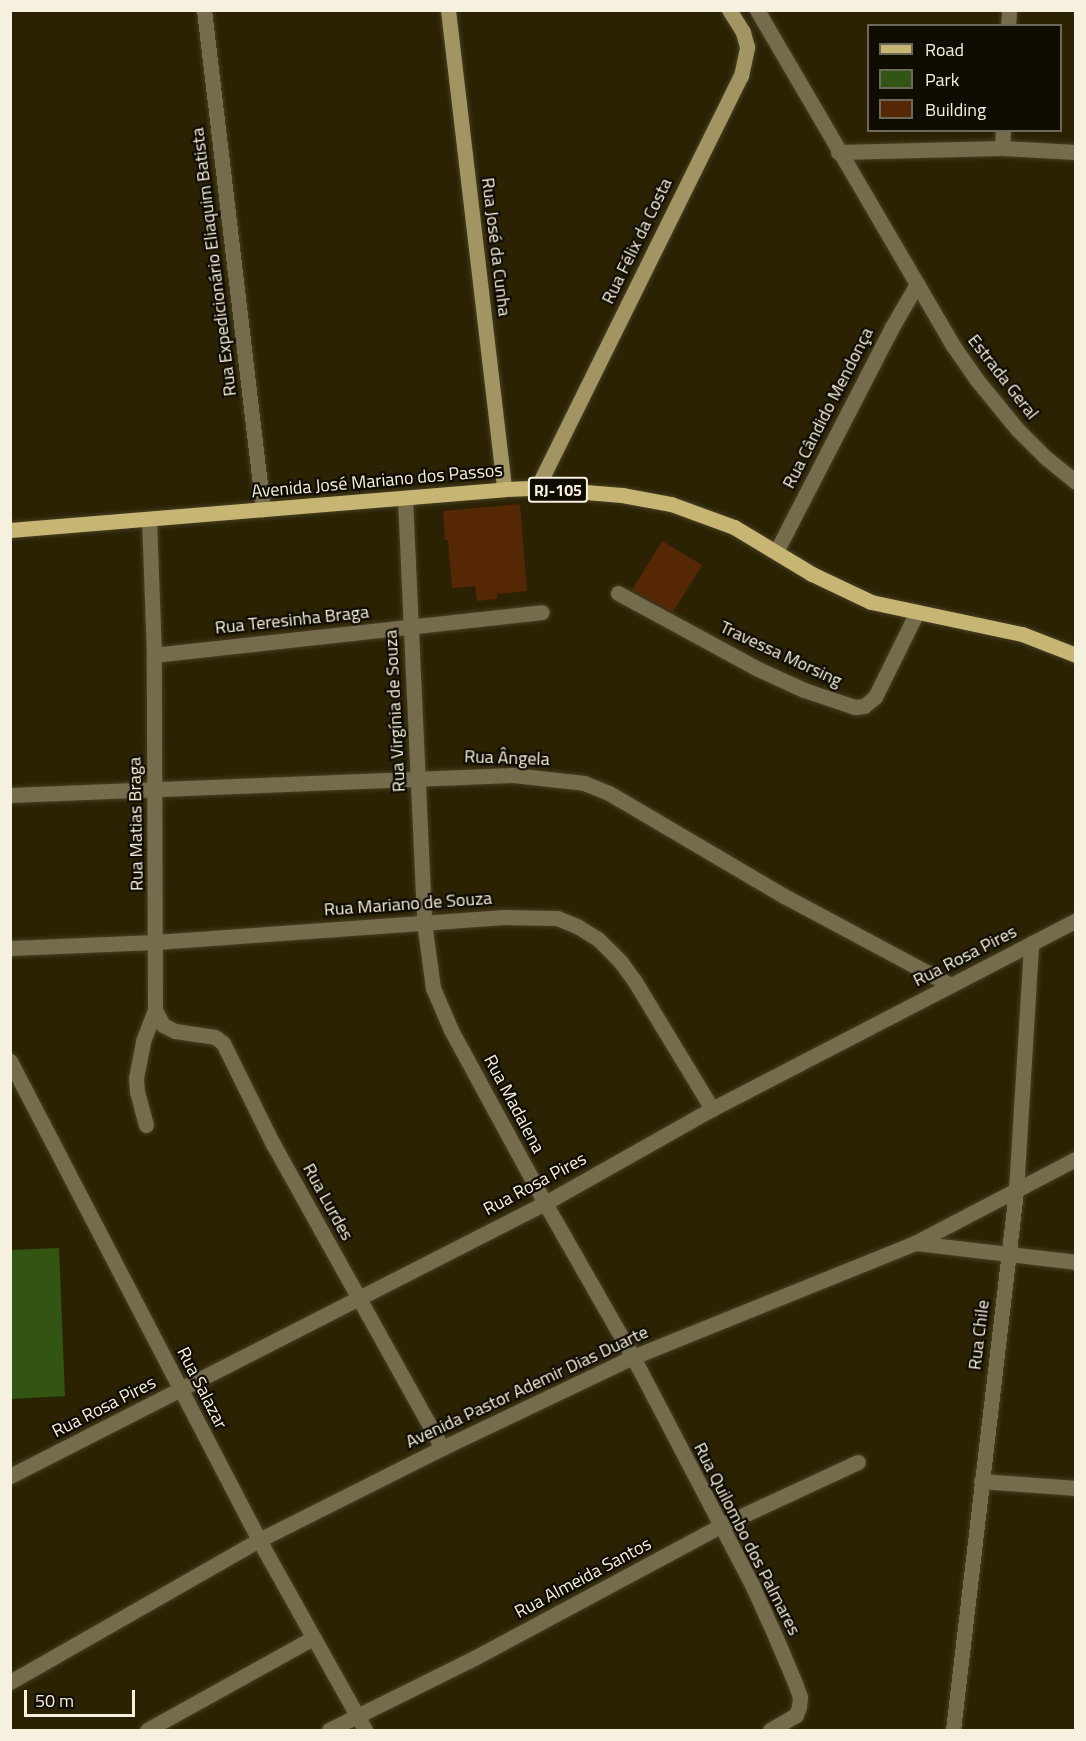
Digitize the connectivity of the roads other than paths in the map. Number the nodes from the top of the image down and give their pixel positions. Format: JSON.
{"nodes":[{"id":1,"x":204,"y":10,"type":"edge"},
{"id":2,"x":448,"y":10,"type":"edge"},
{"id":3,"x":729,"y":10,"type":"edge"},
{"id":4,"x":758,"y":10,"type":"edge"},
{"id":5,"x":1003,"y":132,"type":"edge"},
{"id":6,"x":1002,"y":148,"type":"junction"},
{"id":7,"x":838,"y":152,"type":"junction"},
{"id":8,"x":1076,"y":152,"type":"edge"},
{"id":9,"x":917,"y":284,"type":"junction"},
{"id":10,"x":1076,"y":482,"type":"edge"},
{"id":11,"x":537,"y":488,"type":"junction"},
{"id":12,"x":504,"y":489,"type":"junction"},
{"id":13,"x":405,"y":498,"type":"junction"},
{"id":14,"x":263,"y":510,"type":"junction"},
{"id":15,"x":149,"y":519,"type":"junction"},
{"id":16,"x":10,"y":530,"type":"edge"},
{"id":17,"x":777,"y":550,"type":"junction"},
{"id":18,"x":618,"y":593,"type":"dead end"},
{"id":19,"x":542,"y":612,"type":"dead end"},
{"id":20,"x":917,"y":612,"type":"junction"},
{"id":21,"x":411,"y":627,"type":"junction"},
{"id":22,"x":154,"y":655,"type":"junction"},
{"id":23,"x":1076,"y":655,"type":"edge"},
{"id":24,"x":418,"y":777,"type":"junction"},
{"id":25,"x":155,"y":789,"type":"junction"},
{"id":26,"x":10,"y":795,"type":"edge"},
{"id":27,"x":1076,"y":921,"type":"edge"},
{"id":28,"x":424,"y":922,"type":"junction"},
{"id":29,"x":156,"y":942,"type":"junction"},
{"id":30,"x":1031,"y":944,"type":"junction"},
{"id":31,"x":10,"y":948,"type":"edge"},
{"id":32,"x":951,"y":985,"type":"junction"},
{"id":33,"x":155,"y":1010,"type":"junction"},
{"id":34,"x":10,"y":1061,"type":"edge"},
{"id":35,"x":712,"y":1110,"type":"junction"},
{"id":36,"x":147,"y":1125,"type":"dead end"},
{"id":37,"x":1076,"y":1159,"type":"edge"},
{"id":38,"x":1016,"y":1191,"type":"junction"},
{"id":39,"x":545,"y":1203,"type":"junction"},
{"id":40,"x":915,"y":1243,"type":"junction"},
{"id":41,"x":1009,"y":1255,"type":"junction"},
{"id":42,"x":1076,"y":1262,"type":"edge"},
{"id":43,"x":358,"y":1297,"type":"junction"},
{"id":44,"x":633,"y":1357,"type":"junction"},
{"id":45,"x":181,"y":1390,"type":"junction"},
{"id":46,"x":442,"y":1448,"type":"junction"},
{"id":47,"x":858,"y":1462,"type":"dead end"},
{"id":48,"x":10,"y":1476,"type":"edge"},
{"id":49,"x":981,"y":1480,"type":"junction"},
{"id":50,"x":1076,"y":1488,"type":"edge"},
{"id":51,"x":720,"y":1526,"type":"junction"},
{"id":52,"x":259,"y":1540,"type":"junction"},
{"id":53,"x":313,"y":1638,"type":"junction"},
{"id":54,"x":10,"y":1682,"type":"edge"},
{"id":55,"x":358,"y":1715,"type":"junction"},
{"id":56,"x":147,"y":1731,"type":"edge"},
{"id":57,"x":329,"y":1731,"type":"edge"},
{"id":58,"x":365,"y":1731,"type":"edge"},
{"id":59,"x":770,"y":1731,"type":"edge"},
{"id":60,"x":953,"y":1731,"type":"edge"}],
"edges":[{"from":1,"to":14,"type":"street","name":"Rua Expedicionário Eliaquim Batista"},
{"from":2,"to":12,"type":"main road","name":"Rua José da Cunha"},
{"from":3,"to":11,"type":"main road","name":"Rua Félix da Costa"},
{"from":4,"to":7,"type":"street","name":"Estrada Geral"},
{"from":5,"to":6,"type":"street"},
{"from":6,"to":7,"type":"street"},
{"from":6,"to":8,"type":"street"},
{"from":7,"to":9,"type":"street","name":"Estrada Geral"},
{"from":9,"to":10,"type":"street","name":"Estrada Geral"},
{"from":9,"to":17,"type":"street","name":"Rua Cândido Mendonça"},
{"from":11,"to":12,"type":"main road","name":"Avenida José Mariano dos Passos","number":"RJ-105"},
{"from":11,"to":17,"type":"main road","name":"Avenida José Mariano dos Passos","number":"RJ-105"},
{"from":12,"to":13,"type":"main road","name":"Avenida José Mariano dos Passos","number":"RJ-105"},
{"from":13,"to":14,"type":"main road","name":"Avenida José Mariano dos Passos","number":"RJ-105"},
{"from":13,"to":21,"type":"street","name":"Rua Virgínia de Souza"},
{"from":14,"to":15,"type":"main road","name":"Avenida José Mariano dos Passos","number":"RJ-105"},
{"from":15,"to":16,"type":"main road","name":"Avenida José Mariano dos Passos","number":"RJ-105"},
{"from":15,"to":22,"type":"street","name":"Rua Matias Braga"},
{"from":17,"to":20,"type":"main road","name":"Avenida José Mariano dos Passos","number":"RJ-105"},
{"from":18,"to":20,"type":"street","name":"Travessa Morsing"},
{"from":19,"to":21,"type":"street","name":"Rua Teresinha Braga"},
{"from":20,"to":23,"type":"main road","name":"Avenida José Mariano dos Passos","number":"RJ-105"},
{"from":21,"to":22,"type":"street","name":"Rua Teresinha Braga"},
{"from":21,"to":24,"type":"street","name":"Rua Virgínia de Souza"},
{"from":22,"to":25,"type":"street","name":"Rua Matias Braga"},
{"from":24,"to":25,"type":"street","name":"Rua Ângela"},
{"from":24,"to":28,"type":"street","name":"Rua Virgínia de Souza"},
{"from":24,"to":32,"type":"street","name":"Rua Ângela"},
{"from":25,"to":26,"type":"street","name":"Rua Ângela"},
{"from":25,"to":29,"type":"street","name":"Rua Matias Braga"},
{"from":27,"to":30,"type":"street","name":"Rua Rosa Pires"},
{"from":28,"to":29,"type":"street","name":"Rua Mariano de Souza"},
{"from":28,"to":35,"type":"street","name":"Rua Mariano de Souza"},
{"from":28,"to":39,"type":"street","name":"Rua Madalena"},
{"from":29,"to":31,"type":"street","name":"Rua Mariano de Souza"},
{"from":29,"to":33,"type":"street","name":"Rua Matias Braga"},
{"from":30,"to":32,"type":"street","name":"Rua Rosa Pires"},
{"from":30,"to":38,"type":"street","name":"Rua Chile"},
{"from":32,"to":35,"type":"street","name":"Rua Rosa Pires"},
{"from":33,"to":36,"type":"street","name":"Rua Matias Braga"},
{"from":33,"to":43,"type":"street","name":"Rua Lurdes"},
{"from":34,"to":45,"type":"street","name":"Rua Salazar"},
{"from":35,"to":39,"type":"street","name":"Rua Rosa Pires"},
{"from":37,"to":38,"type":"street","name":"Avenida Pastor Ademir Dias Duarte"},
{"from":38,"to":40,"type":"street","name":"Avenida Pastor Ademir Dias Duarte"},
{"from":38,"to":41,"type":"street","name":"Rua Chile"},
{"from":39,"to":43,"type":"street","name":"Rua Rosa Pires"},
{"from":39,"to":44,"type":"street","name":"Rua Madalena"},
{"from":40,"to":41,"type":"street"},
{"from":40,"to":44,"type":"street","name":"Avenida Pastor Ademir Dias Duarte"},
{"from":41,"to":42,"type":"street"},
{"from":41,"to":49,"type":"street","name":"Rua Chile"},
{"from":43,"to":45,"type":"street","name":"Rua Rosa Pires"},
{"from":43,"to":46,"type":"street","name":"Rua Lurdes"},
{"from":44,"to":46,"type":"street","name":"Avenida Pastor Ademir Dias Duarte"},
{"from":44,"to":51,"type":"street","name":"Rua Quilombo dos Palmares"},
{"from":45,"to":48,"type":"street","name":"Rua Rosa Pires"},
{"from":45,"to":52,"type":"street","name":"Rua Salazar"},
{"from":46,"to":52,"type":"street","name":"Avenida Pastor Ademir Dias Duarte"},
{"from":47,"to":51,"type":"street","name":"Rua Almeida Santos"},
{"from":49,"to":50,"type":"street"},
{"from":49,"to":60,"type":"street","name":"Rua Chile"},
{"from":51,"to":55,"type":"street","name":"Rua Almeida Santos"},
{"from":51,"to":59,"type":"street","name":"Rua Quilombo dos Palmares"},
{"from":52,"to":53,"type":"street","name":"Rua Salazar"},
{"from":52,"to":54,"type":"street","name":"Avenida Pastor Ademir Dias Duarte"},
{"from":53,"to":55,"type":"street","name":"Rua Salazar"},
{"from":53,"to":56,"type":"street"},
{"from":55,"to":57,"type":"street","name":"Rua Almeida Santos"},
{"from":55,"to":58,"type":"street","name":"Rua Salazar"}]}
